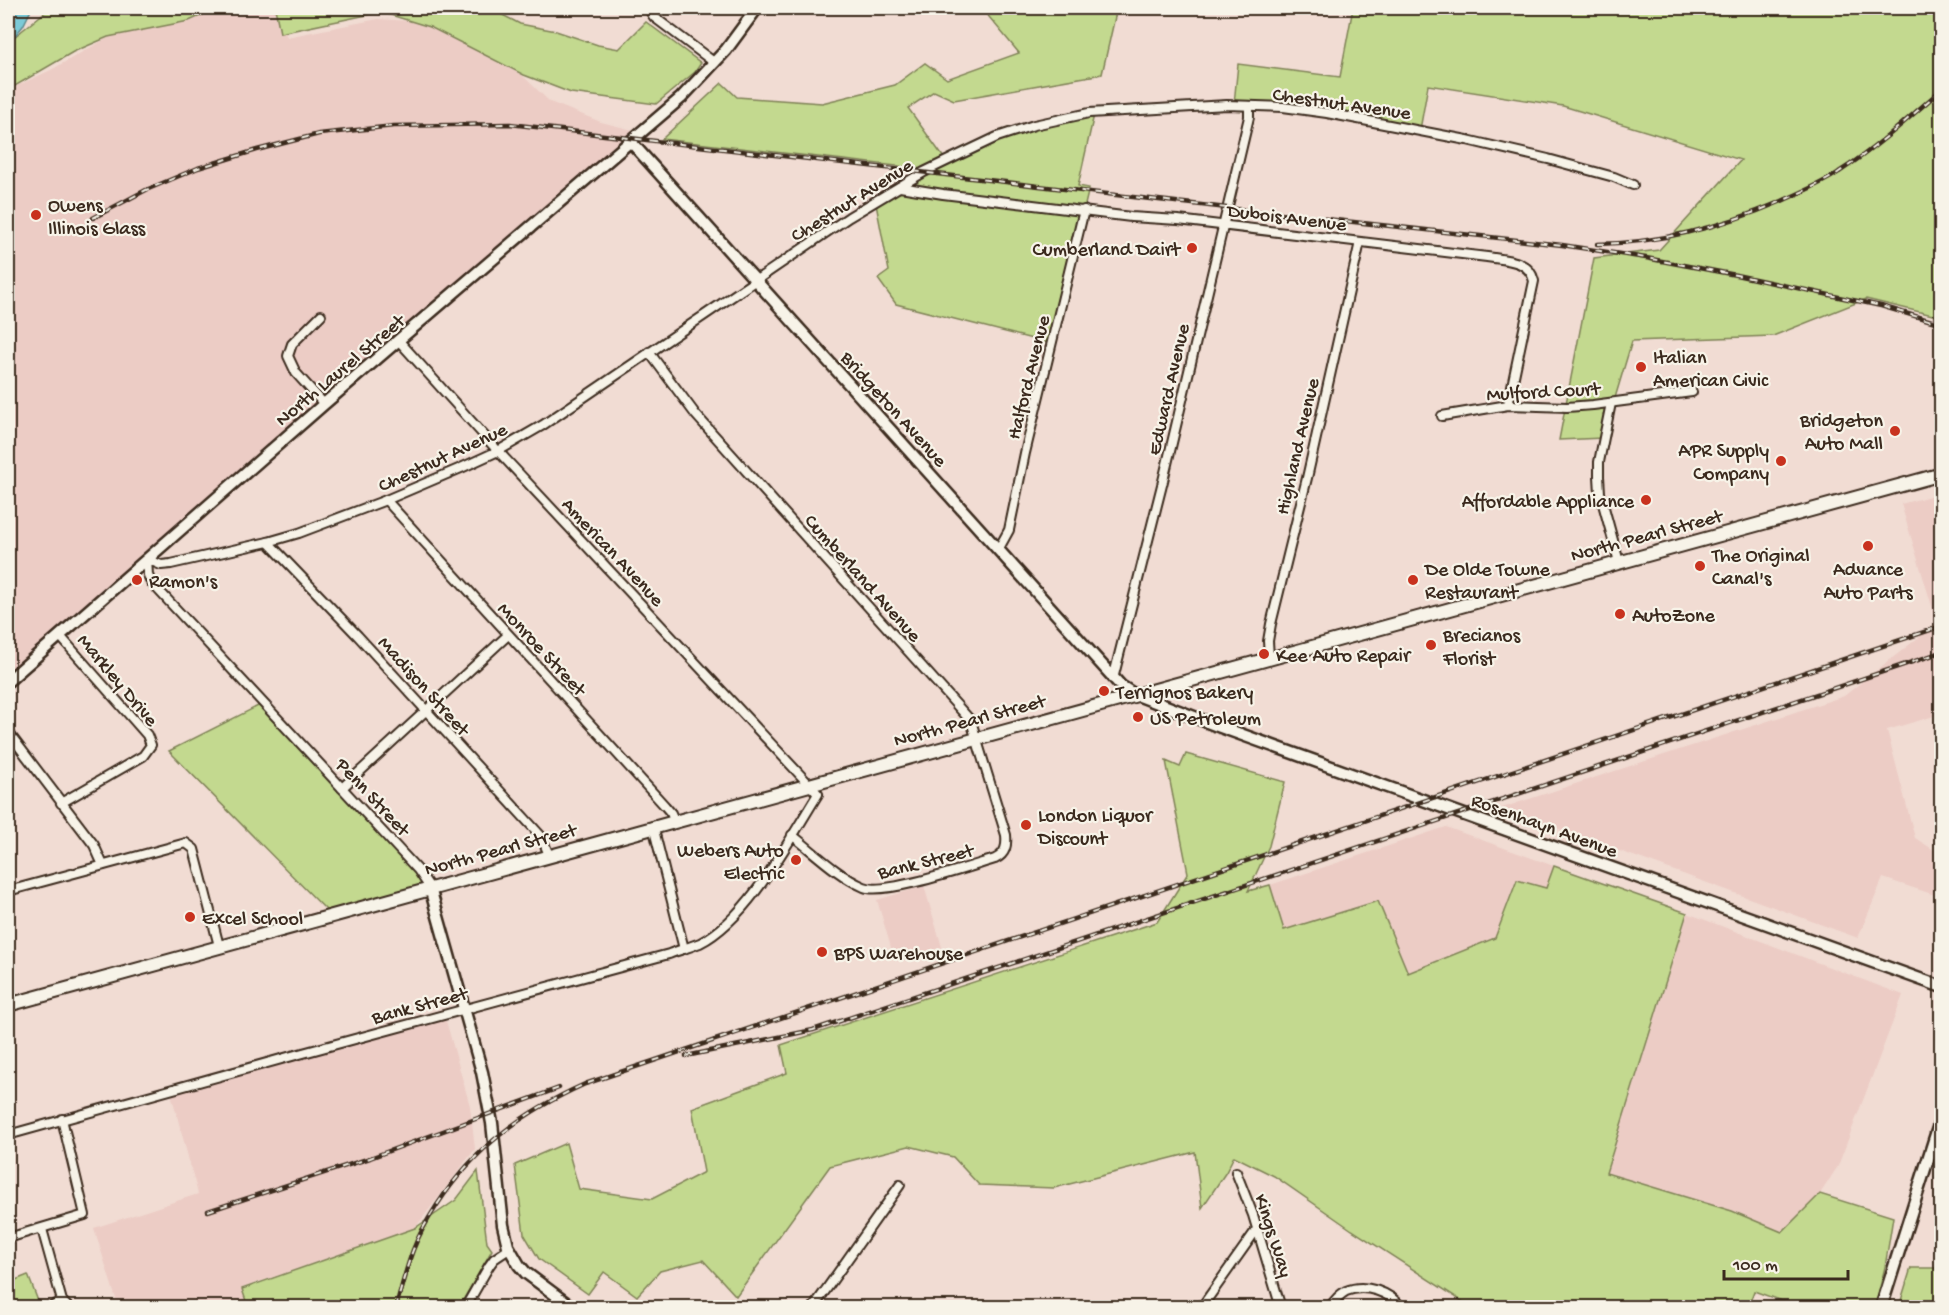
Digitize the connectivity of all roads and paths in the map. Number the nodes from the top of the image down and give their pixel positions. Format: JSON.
{"nodes":[{"id":1,"x":648,"y":8,"type":"edge"},
{"id":2,"x":757,"y":8,"type":"edge"},
{"id":3,"x":715,"y":63,"type":"junction"},
{"id":4,"x":1249,"y":106,"type":"junction"},
{"id":5,"x":631,"y":142,"type":"junction"},
{"id":6,"x":1633,"y":185,"type":"dead end"},
{"id":7,"x":900,"y":187,"type":"junction"},
{"id":8,"x":1084,"y":210,"type":"junction"},
{"id":9,"x":1223,"y":225,"type":"junction"},
{"id":10,"x":1360,"y":242,"type":"junction"},
{"id":11,"x":756,"y":280,"type":"junction"},
{"id":12,"x":321,"y":315,"type":"dead end"},
{"id":13,"x":399,"y":341,"type":"junction"},
{"id":14,"x":649,"y":352,"type":"junction"},
{"id":15,"x":1692,"y":392,"type":"dead end"},
{"id":16,"x":1611,"y":403,"type":"junction"},
{"id":17,"x":324,"y":404,"type":"junction"},
{"id":18,"x":1508,"y":405,"type":"junction"},
{"id":19,"x":1442,"y":416,"type":"dead end"},
{"id":20,"x":498,"y":451,"type":"junction"},
{"id":21,"x":1941,"y":474,"type":"edge"},
{"id":22,"x":386,"y":501,"type":"junction"},
{"id":23,"x":268,"y":542,"type":"junction"},
{"id":24,"x":998,"y":550,"type":"junction"},
{"id":25,"x":147,"y":560,"type":"junction"},
{"id":26,"x":1619,"y":562,"type":"junction"},
{"id":27,"x":508,"y":635,"type":"junction"},
{"id":28,"x":60,"y":636,"type":"junction"},
{"id":29,"x":1269,"y":657,"type":"junction"},
{"id":30,"x":1113,"y":679,"type":"junction"},
{"id":31,"x":8,"y":681,"type":"edge"},
{"id":32,"x":1136,"y":694,"type":"junction"},
{"id":33,"x":426,"y":711,"type":"junction"},
{"id":34,"x":8,"y":732,"type":"edge"},
{"id":35,"x":977,"y":738,"type":"junction"},
{"id":36,"x":808,"y":782,"type":"junction"},
{"id":37,"x":342,"y":788,"type":"junction"},
{"id":38,"x":62,"y":803,"type":"junction"},
{"id":39,"x":674,"y":820,"type":"junction"},
{"id":40,"x":653,"y":826,"type":"junction"},
{"id":41,"x":792,"y":835,"type":"junction"},
{"id":42,"x":1005,"y":849,"type":"joint"},
{"id":43,"x":549,"y":855,"type":"junction"},
{"id":44,"x":103,"y":865,"type":"junction"},
{"id":45,"x":430,"y":888,"type":"junction"},
{"id":46,"x":8,"y":891,"type":"edge"},
{"id":47,"x":219,"y":946,"type":"junction"},
{"id":48,"x":684,"y":949,"type":"junction"},
{"id":49,"x":1941,"y":987,"type":"edge"},
{"id":50,"x":8,"y":1005,"type":"edge"},
{"id":51,"x":464,"y":1009,"type":"junction"},
{"id":52,"x":1941,"y":1115,"type":"edge"},
{"id":53,"x":62,"y":1119,"type":"junction"},
{"id":54,"x":8,"y":1135,"type":"edge"},
{"id":55,"x":1236,"y":1172,"type":"dead end"},
{"id":56,"x":900,"y":1185,"type":"dead end"},
{"id":57,"x":42,"y":1229,"type":"junction"},
{"id":58,"x":1257,"y":1229,"type":"junction"},
{"id":59,"x":8,"y":1238,"type":"edge"},
{"id":60,"x":509,"y":1248,"type":"junction"},
{"id":61,"x":62,"y":1301,"type":"junction"},
{"id":62,"x":49,"y":1308,"type":"edge"},
{"id":63,"x":69,"y":1308,"type":"edge"},
{"id":64,"x":465,"y":1308,"type":"edge"},
{"id":65,"x":573,"y":1308,"type":"edge"},
{"id":66,"x":813,"y":1308,"type":"edge"},
{"id":67,"x":1201,"y":1308,"type":"edge"},
{"id":68,"x":1281,"y":1308,"type":"edge"},
{"id":69,"x":1329,"y":1308,"type":"edge"},
{"id":70,"x":1402,"y":1308,"type":"edge"},
{"id":71,"x":1881,"y":1308,"type":"edge"}],
"edges":[{"from":1,"to":3,"type":"street"},
{"from":2,"to":3,"type":"street","name":"North Laurel Street"},
{"from":3,"to":5,"type":"street","name":"North Laurel Street"},
{"from":4,"to":6,"type":"street","name":"Chestnut Avenue"},
{"from":4,"to":7,"type":"street","name":"Chestnut Avenue"},
{"from":4,"to":9,"type":"street","name":"Edward Avenue"},
{"from":5,"to":11,"type":"street","name":"Bridgeton Avenue"},
{"from":5,"to":13,"type":"street","name":"North Laurel Street"},
{"from":7,"to":8,"type":"street","name":"Dubois Avenue"},
{"from":7,"to":11,"type":"street","name":"Chestnut Avenue"},
{"from":8,"to":9,"type":"street","name":"Dubois Avenue"},
{"from":8,"to":24,"type":"street","name":"Halford Avenue"},
{"from":9,"to":10,"type":"street","name":"Dubois Avenue"},
{"from":9,"to":30,"type":"street","name":"Edward Avenue"},
{"from":10,"to":18,"type":"street","name":"Dubois Avenue"},
{"from":10,"to":29,"type":"street","name":"Highland Avenue"},
{"from":11,"to":14,"type":"street","name":"Chestnut Avenue"},
{"from":11,"to":24,"type":"street","name":"Bridgeton Avenue"},
{"from":12,"to":17,"type":"street"},
{"from":13,"to":17,"type":"street","name":"North Laurel Street"},
{"from":13,"to":20,"type":"street","name":"American Avenue"},
{"from":14,"to":20,"type":"street","name":"Chestnut Avenue"},
{"from":14,"to":35,"type":"street","name":"Cumberland Avenue"},
{"from":15,"to":16,"type":"street","name":"Mulford Court"},
{"from":16,"to":18,"type":"street","name":"Mulford Court"},
{"from":16,"to":26,"type":"street"},
{"from":17,"to":25,"type":"street","name":"North Laurel Street"},
{"from":18,"to":19,"type":"street","name":"Mulford Court"},
{"from":20,"to":22,"type":"street","name":"Chestnut Avenue"},
{"from":20,"to":36,"type":"street","name":"American Avenue"},
{"from":21,"to":26,"type":"main road","name":"North Pearl Street"},
{"from":22,"to":23,"type":"street","name":"Chestnut Avenue"},
{"from":22,"to":27,"type":"street","name":"Monroe Street"},
{"from":23,"to":25,"type":"street","name":"Chestnut Avenue"},
{"from":23,"to":33,"type":"street","name":"Madison Street"},
{"from":24,"to":30,"type":"street","name":"Bridgeton Avenue"},
{"from":25,"to":28,"type":"street","name":"North Laurel Street"},
{"from":25,"to":37,"type":"street","name":"Penn Street"},
{"from":26,"to":29,"type":"main road","name":"North Pearl Street"},
{"from":27,"to":33,"type":"street"},
{"from":27,"to":39,"type":"street","name":"Monroe Street"},
{"from":28,"to":31,"type":"street","name":"North Laurel Street"},
{"from":28,"to":38,"type":"street","name":"Markley Drive"},
{"from":29,"to":32,"type":"main road","name":"North Pearl Street"},
{"from":30,"to":32,"type":"street","name":"Bridgeton Avenue"},
{"from":32,"to":35,"type":"main road","name":"North Pearl Street"},
{"from":32,"to":49,"type":"street","name":"Rosenhayn Avenue"},
{"from":33,"to":37,"type":"street"},
{"from":33,"to":43,"type":"street","name":"Madison Street"},
{"from":34,"to":38,"type":"street"},
{"from":35,"to":36,"type":"main road","name":"North Pearl Street"},
{"from":35,"to":42,"type":"street","name":"Cumberland Avenue"},
{"from":36,"to":39,"type":"main road","name":"North Pearl Street"},
{"from":36,"to":41,"type":"street","name":"Bank Street"},
{"from":37,"to":45,"type":"street","name":"Penn Street"},
{"from":38,"to":44,"type":"street"},
{"from":39,"to":40,"type":"main road","name":"North Pearl Street"},
{"from":40,"to":43,"type":"main road","name":"North Pearl Street"},
{"from":40,"to":48,"type":"street"},
{"from":41,"to":42,"type":"street","name":"Bank Street"},
{"from":41,"to":48,"type":"street","name":"Bank Street"},
{"from":43,"to":45,"type":"main road","name":"North Pearl Street"},
{"from":44,"to":46,"type":"street"},
{"from":44,"to":47,"type":"street"},
{"from":45,"to":47,"type":"main road","name":"North Pearl Street"},
{"from":45,"to":51,"type":"street","name":"Penn Street"},
{"from":47,"to":50,"type":"main road","name":"North Pearl Street"},
{"from":48,"to":51,"type":"street","name":"Bank Street"},
{"from":51,"to":53,"type":"street","name":"Bank Street"},
{"from":51,"to":60,"type":"street","name":"Penn Street"},
{"from":52,"to":71,"type":"street"},
{"from":53,"to":54,"type":"street","name":"Bank Street"},
{"from":53,"to":57,"type":"street"},
{"from":55,"to":58,"type":"street","name":"Kings Way"},
{"from":56,"to":66,"type":"street"},
{"from":57,"to":59,"type":"street"},
{"from":57,"to":61,"type":"street"},
{"from":58,"to":67,"type":"street"},
{"from":58,"to":68,"type":"street","name":"Kings Way"},
{"from":60,"to":64,"type":"street"},
{"from":60,"to":65,"type":"street"},
{"from":61,"to":62,"type":"street"},
{"from":61,"to":63,"type":"street"},
{"from":69,"to":70,"type":"street"}]}
